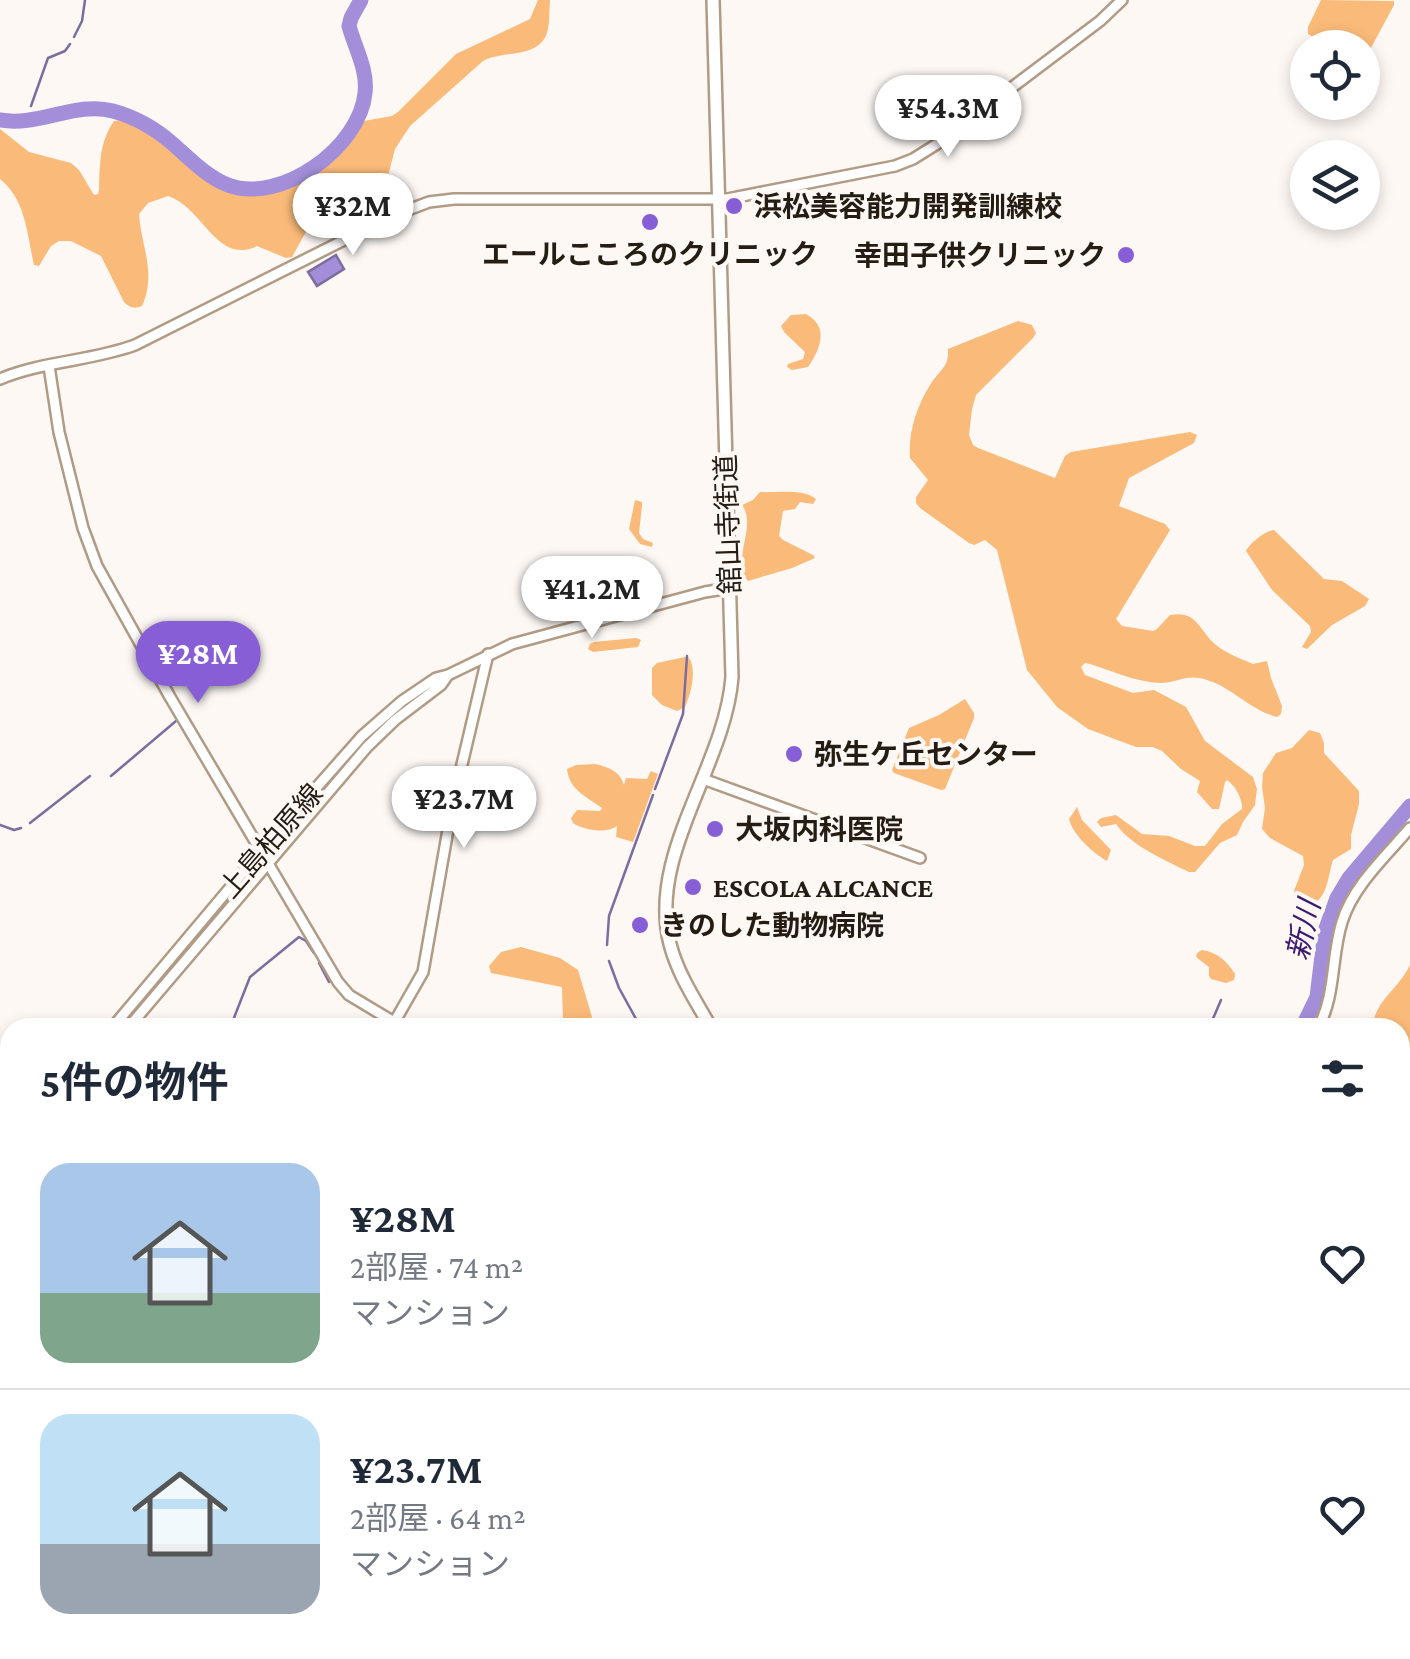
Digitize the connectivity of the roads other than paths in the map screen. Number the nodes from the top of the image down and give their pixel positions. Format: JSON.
{"nodes":[{"id":1,"x":713,"y":0,"type":"edge"},
{"id":2,"x":1122,"y":0,"type":"edge"},
{"id":3,"x":718,"y":199,"type":"junction"},
{"id":4,"x":49,"y":366,"type":"junction"},
{"id":5,"x":0,"y":380,"type":"edge"},
{"id":6,"x":730,"y":588,"type":"junction"},
{"id":7,"x":488,"y":654,"type":"junction"},
{"id":8,"x":448,"y":675,"type":"junction"},
{"id":9,"x":704,"y":779,"type":"junction"},
{"id":10,"x":1410,"y":828,"type":"edge"},
{"id":11,"x":261,"y":850,"type":"junction"},
{"id":12,"x":920,"y":858,"type":"dead end"},
{"id":13,"x":268,"y":862,"type":"junction"},
{"id":14,"x":120,"y":1018,"type":"edge"},
{"id":15,"x":136,"y":1018,"type":"edge"},
{"id":16,"x":384,"y":1018,"type":"edge"},
{"id":17,"x":396,"y":1018,"type":"edge"},
{"id":18,"x":707,"y":1018,"type":"edge"},
{"id":19,"x":1322,"y":1018,"type":"edge"}],
"edges":[{"from":1,"to":3,"type":"main road","name":"舘山寺街道"},
{"from":2,"to":3,"type":"street"},
{"from":3,"to":4,"type":"street"},
{"from":3,"to":6,"type":"main road","name":"舘山寺街道"},
{"from":4,"to":5,"type":"street"},
{"from":4,"to":11,"type":"street"},
{"from":6,"to":7,"type":"street","name":"上島柏原線"},
{"from":6,"to":9,"type":"main road","name":"舘山寺街道"},
{"from":7,"to":8,"type":"street","name":"上島柏原線"},
{"from":7,"to":17,"type":"street"},
{"from":8,"to":11,"type":"street","name":"上島柏原線"},
{"from":8,"to":13,"type":"street","name":"上島柏原線"},
{"from":9,"to":12,"type":"street"},
{"from":9,"to":18,"type":"main road","name":"舘山寺街道"},
{"from":10,"to":19,"type":"street"},
{"from":11,"to":13,"type":"street"},
{"from":11,"to":14,"type":"street","name":"上島柏原線"},
{"from":13,"to":15,"type":"street","name":"上島柏原線"},
{"from":13,"to":16,"type":"street"}]}
